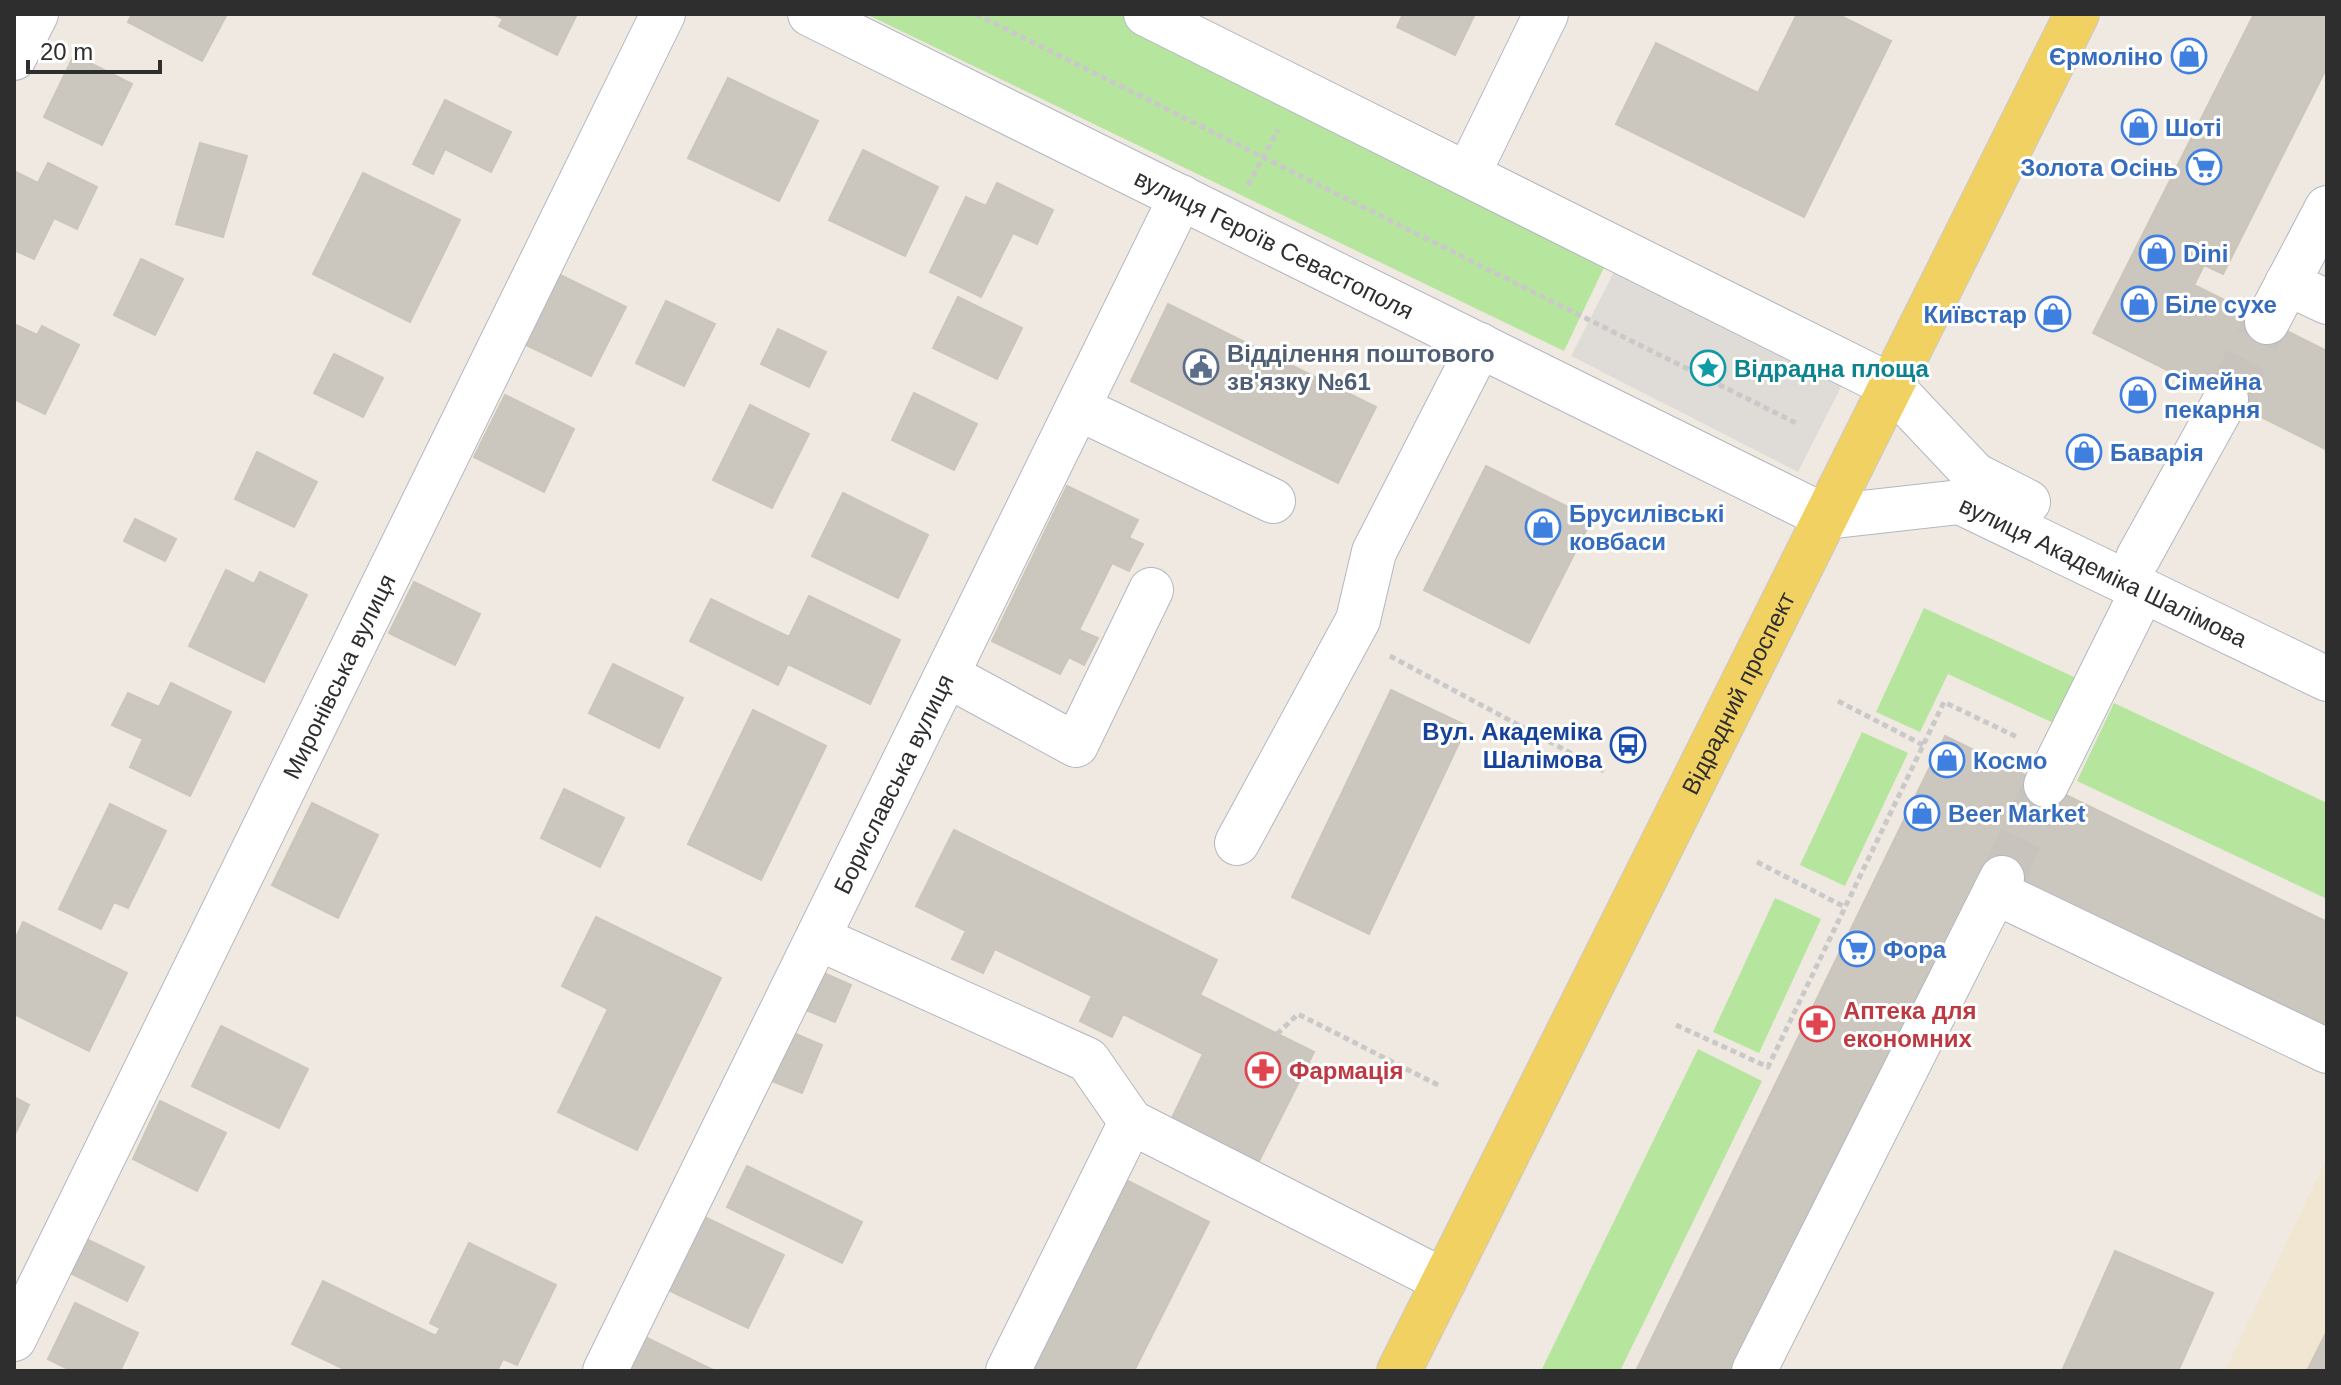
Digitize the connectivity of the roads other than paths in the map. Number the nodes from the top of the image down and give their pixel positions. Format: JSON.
{"nodes":[{"id":1,"x":36,"y":14,"type":"edge"},
{"id":2,"x":663,"y":14,"type":"edge"},
{"id":3,"x":810,"y":14,"type":"edge"},
{"id":4,"x":1146,"y":14,"type":"edge"},
{"id":5,"x":1546,"y":14,"type":"edge"},
{"id":6,"x":2077,"y":14,"type":"edge"},
{"id":7,"x":14,"y":58,"type":"edge"},
{"id":8,"x":1468,"y":174,"type":"junction"},
{"id":9,"x":1181,"y":197,"type":"junction"},
{"id":10,"x":2327,"y":208,"type":"edge"},
{"id":11,"x":2287,"y":283,"type":"junction"},
{"id":12,"x":2327,"y":302,"type":"edge"},
{"id":13,"x":2267,"y":322,"type":"tunnel mouth"},
{"id":14,"x":1480,"y":345,"type":"junction"},
{"id":15,"x":1891,"y":386,"type":"junction"},
{"id":16,"x":2226,"y":399,"type":"tunnel mouth"},
{"id":17,"x":1078,"y":408,"type":"junction"},
{"id":18,"x":1273,"y":501,"type":"dead end"},
{"id":19,"x":1826,"y":517,"type":"junction"},
{"id":20,"x":2140,"y":574,"type":"junction"},
{"id":21,"x":1151,"y":590,"type":"dead end"},
{"id":22,"x":2327,"y":652,"type":"edge"},
{"id":23,"x":947,"y":675,"type":"junction"},
{"id":24,"x":2327,"y":679,"type":"edge"},
{"id":25,"x":2053,"y":771,"type":"tunnel mouth"},
{"id":26,"x":1237,"y":843,"type":"dead end"},
{"id":27,"x":818,"y":938,"type":"junction"},
{"id":28,"x":2327,"y":1051,"type":"edge"},
{"id":29,"x":1131,"y":1122,"type":"junction"},
{"id":30,"x":1444,"y":1281,"type":"junction"},
{"id":31,"x":14,"y":1339,"type":"edge"},
{"id":32,"x":605,"y":1371,"type":"edge"},
{"id":33,"x":1008,"y":1371,"type":"edge"},
{"id":34,"x":1399,"y":1371,"type":"edge"},
{"id":35,"x":1754,"y":1371,"type":"edge"}],
"edges":[{"from":1,"to":7,"type":"street"},
{"from":2,"to":31,"type":"street","name":"Миронівська вулиця"},
{"from":3,"to":9,"type":"street","name":"вулиця Героїв Севастополя"},
{"from":4,"to":8,"type":"street"},
{"from":5,"to":8,"type":"street"},
{"from":6,"to":15,"type":"main road","name":"Відрадний проспект"},
{"from":8,"to":15,"type":"street"},
{"from":9,"to":14,"type":"street","name":"вулиця Героїв Севастополя"},
{"from":9,"to":17,"type":"street","name":"Бориславська вулиця"},
{"from":10,"to":11,"type":"street"},
{"from":11,"to":12,"type":"street"},
{"from":11,"to":13,"type":"street"},
{"from":14,"to":19,"type":"street","name":"вулиця Героїв Севастополя"},
{"from":14,"to":26,"type":"street"},
{"from":15,"to":19,"type":"main road","name":"Відрадний проспект"},
{"from":15,"to":20,"type":"street","name":"вулиця Академіка Шалімова"},
{"from":16,"to":20,"type":"street"},
{"from":17,"to":18,"type":"street"},
{"from":17,"to":23,"type":"street","name":"Бориславська вулиця"},
{"from":19,"to":20,"type":"street","name":"вулиця Академіка Шалімова"},
{"from":19,"to":30,"type":"main road","name":"Відрадний проспект"},
{"from":20,"to":22,"type":"street","name":"вулиця Академіка Шалімова"},
{"from":20,"to":24,"type":"street","name":"вулиця Академіка Шалімова"},
{"from":20,"to":25,"type":"street"},
{"from":21,"to":23,"type":"street"},
{"from":23,"to":27,"type":"street","name":"Бориславська вулиця"},
{"from":27,"to":29,"type":"street"},
{"from":27,"to":32,"type":"street","name":"Бориславська вулиця"},
{"from":28,"to":35,"type":"street"},
{"from":29,"to":30,"type":"street"},
{"from":29,"to":33,"type":"street"},
{"from":30,"to":34,"type":"main road","name":"Відрадний проспект"}]}
